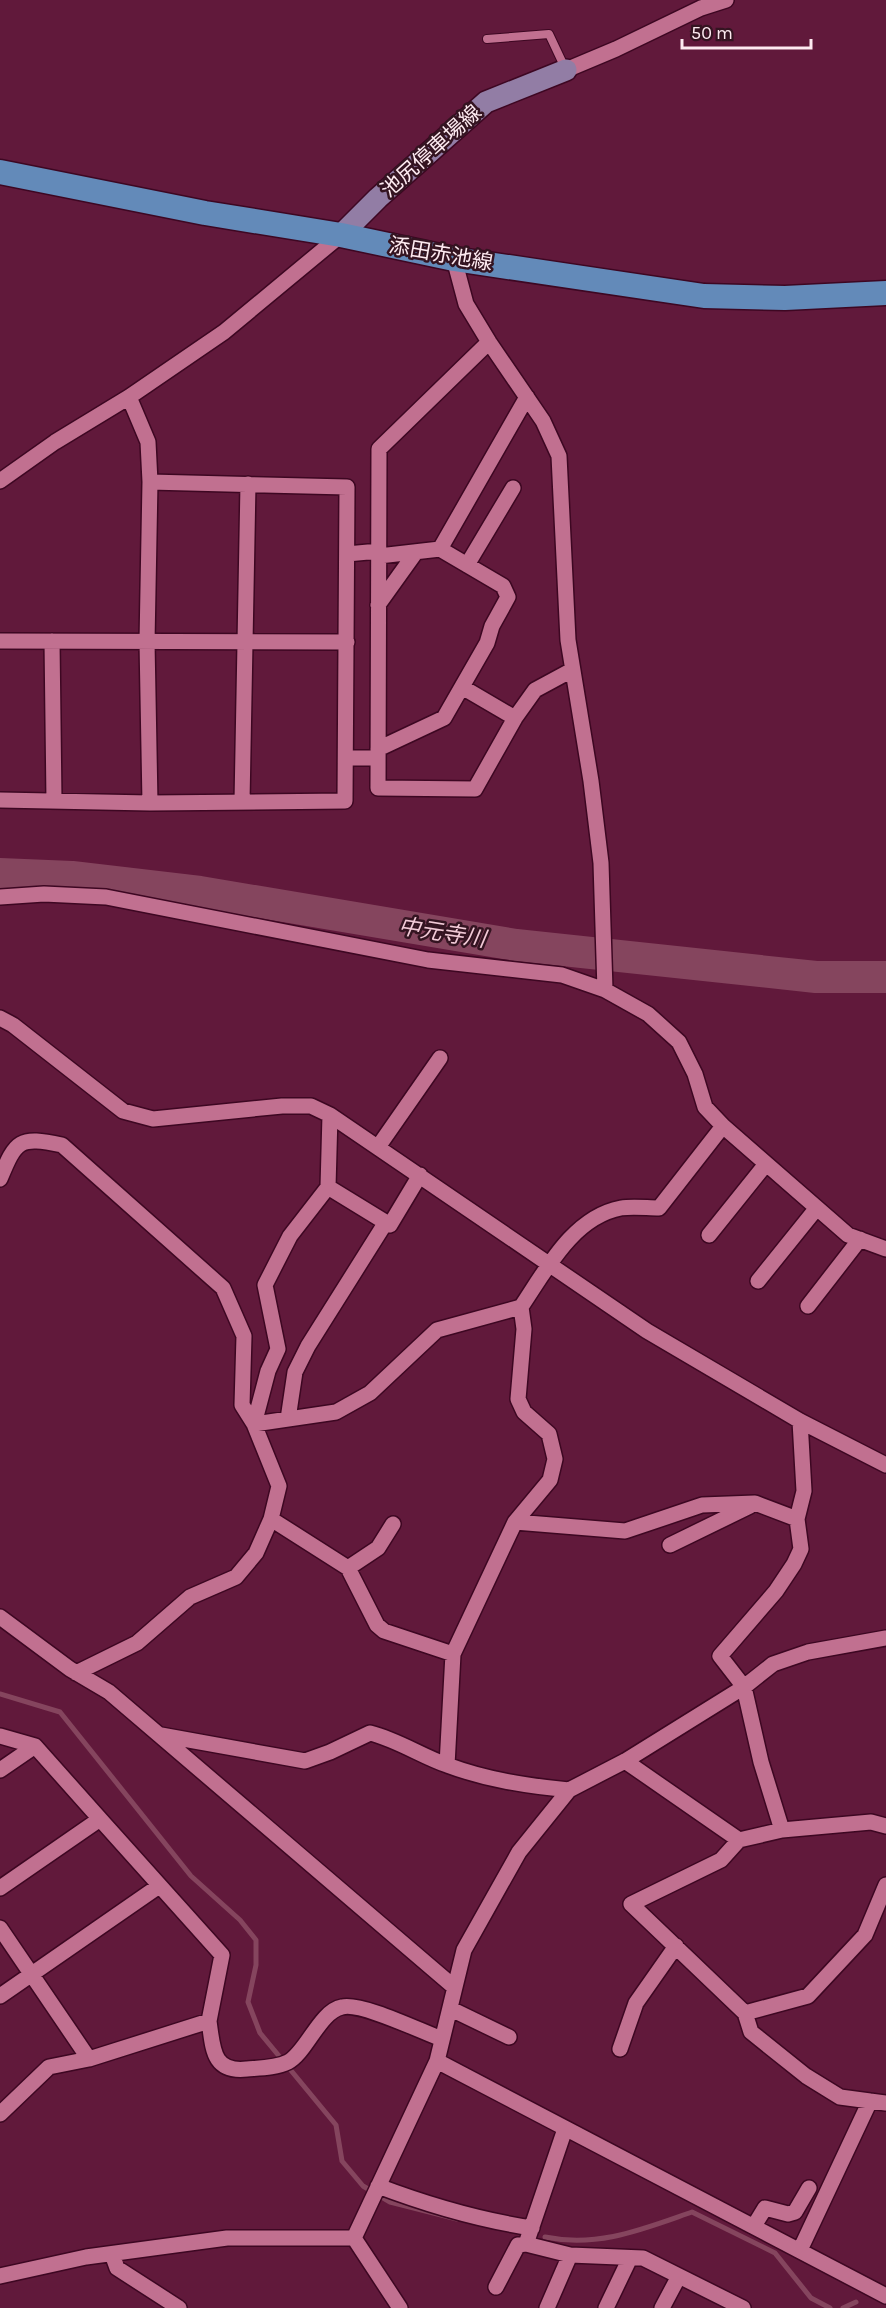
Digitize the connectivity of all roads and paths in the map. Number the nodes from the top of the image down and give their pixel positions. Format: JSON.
{"nodes":[{"id":1,"x":726,"y":0,"type":"edge"},
{"id":2,"x":487,"y":39,"type":"dead end"},
{"id":3,"x":566,"y":70,"type":"junction"},
{"id":4,"x":0,"y":172,"type":"edge"},
{"id":5,"x":341,"y":235,"type":"junction"},
{"id":6,"x":454,"y":259,"type":"junction"},
{"id":7,"x":886,"y":293,"type":"edge"},
{"id":8,"x":489,"y":342,"type":"junction"},
{"id":9,"x":129,"y":397,"type":"junction"},
{"id":10,"x":527,"y":397,"type":"junction"},
{"id":11,"x":0,"y":481,"type":"edge"},
{"id":12,"x":150,"y":482,"type":"junction"},
{"id":13,"x":248,"y":484,"type":"junction"},
{"id":14,"x":513,"y":488,"type":"dead end"},
{"id":15,"x":441,"y":549,"type":"junction"},
{"id":16,"x":416,"y":552,"type":"junction"},
{"id":17,"x":379,"y":553,"type":"junction"},
{"id":18,"x":347,"y":554,"type":"junction"},
{"id":19,"x":466,"y":565,"type":"junction"},
{"id":20,"x":378,"y":605,"type":"junction"},
{"id":21,"x":52,"y":641,"type":"junction"},
{"id":22,"x":0,"y":642,"type":"edge"},
{"id":23,"x":147,"y":642,"type":"junction"},
{"id":24,"x":245,"y":642,"type":"junction"},
{"id":25,"x":347,"y":642,"type":"junction"},
{"id":26,"x":572,"y":670,"type":"junction"},
{"id":27,"x":462,"y":687,"type":"junction"},
{"id":28,"x":515,"y":718,"type":"junction"},
{"id":29,"x":378,"y":754,"type":"junction"},
{"id":30,"x":346,"y":758,"type":"junction"},
{"id":31,"x":0,"y":800,"type":"edge"},
{"id":32,"x":54,"y":801,"type":"junction"},
{"id":33,"x":242,"y":802,"type":"junction"},
{"id":34,"x":150,"y":803,"type":"junction"},
{"id":35,"x":0,"y":897,"type":"edge"},
{"id":36,"x":605,"y":990,"type":"junction"},
{"id":37,"x":0,"y":1018,"type":"edge"},
{"id":38,"x":440,"y":1058,"type":"dead end"},
{"id":39,"x":330,"y":1115,"type":"junction"},
{"id":40,"x":723,"y":1126,"type":"junction"},
{"id":41,"x":378,"y":1147,"type":"junction"},
{"id":42,"x":766,"y":1164,"type":"junction"},
{"id":43,"x":420,"y":1175,"type":"junction"},
{"id":44,"x":0,"y":1179,"type":"edge"},
{"id":45,"x":328,"y":1187,"type":"junction"},
{"id":46,"x":816,"y":1209,"type":"junction"},
{"id":47,"x":386,"y":1222,"type":"junction"},
{"id":48,"x":709,"y":1235,"type":"dead end"},
{"id":49,"x":860,"y":1239,"type":"junction"},
{"id":50,"x":886,"y":1249,"type":"edge"},
{"id":51,"x":551,"y":1264,"type":"junction"},
{"id":52,"x":758,"y":1281,"type":"dead end"},
{"id":53,"x":808,"y":1306,"type":"dead end"},
{"id":54,"x":521,"y":1307,"type":"junction"},
{"id":55,"x":288,"y":1419,"type":"junction"},
{"id":56,"x":800,"y":1421,"type":"junction"},
{"id":57,"x":254,"y":1424,"type":"junction"},
{"id":58,"x":886,"y":1466,"type":"edge"},
{"id":59,"x":755,"y":1503,"type":"junction"},
{"id":60,"x":271,"y":1519,"type":"junction"},
{"id":61,"x":797,"y":1519,"type":"junction"},
{"id":62,"x":515,"y":1522,"type":"junction"},
{"id":63,"x":393,"y":1524,"type":"dead end"},
{"id":64,"x":670,"y":1545,"type":"dead end"},
{"id":65,"x":348,"y":1568,"type":"junction"},
{"id":66,"x":0,"y":1617,"type":"edge"},
{"id":67,"x":886,"y":1638,"type":"edge"},
{"id":68,"x":453,"y":1654,"type":"junction"},
{"id":69,"x":76,"y":1673,"type":"junction"},
{"id":70,"x":744,"y":1687,"type":"junction"},
{"id":71,"x":158,"y":1735,"type":"junction"},
{"id":72,"x":0,"y":1736,"type":"edge"},
{"id":73,"x":34,"y":1746,"type":"junction"},
{"id":74,"x":625,"y":1761,"type":"junction"},
{"id":75,"x":447,"y":1765,"type":"junction"},
{"id":76,"x":0,"y":1770,"type":"edge"},
{"id":77,"x":569,"y":1790,"type":"junction"},
{"id":78,"x":100,"y":1819,"type":"junction"},
{"id":79,"x":886,"y":1826,"type":"edge"},
{"id":80,"x":782,"y":1830,"type":"junction"},
{"id":81,"x":739,"y":1840,"type":"junction"},
{"id":82,"x":886,"y":1885,"type":"edge"},
{"id":83,"x":159,"y":1886,"type":"junction"},
{"id":84,"x":0,"y":1888,"type":"edge"},
{"id":85,"x":0,"y":1928,"type":"edge"},
{"id":86,"x":676,"y":1946,"type":"junction"},
{"id":87,"x":32,"y":1974,"type":"junction"},
{"id":88,"x":454,"y":1987,"type":"junction"},
{"id":89,"x":0,"y":1996,"type":"edge"},
{"id":90,"x":452,"y":2009,"type":"junction"},
{"id":91,"x":745,"y":2013,"type":"junction"},
{"id":92,"x":208,"y":2021,"type":"junction"},
{"id":93,"x":509,"y":2037,"type":"dead end"},
{"id":94,"x":442,"y":2039,"type":"junction"},
{"id":95,"x":620,"y":2049,"type":"dead end"},
{"id":96,"x":89,"y":2059,"type":"junction"},
{"id":97,"x":437,"y":2061,"type":"junction"},
{"id":98,"x":870,"y":2101,"type":"junction"},
{"id":99,"x":886,"y":2103,"type":"edge"},
{"id":100,"x":0,"y":2114,"type":"edge"},
{"id":101,"x":565,"y":2129,"type":"junction"},
{"id":102,"x":378,"y":2186,"type":"junction"},
{"id":103,"x":809,"y":2188,"type":"dead end"},
{"id":104,"x":754,"y":2226,"type":"junction"},
{"id":105,"x":532,"y":2228,"type":"junction"},
{"id":106,"x":354,"y":2238,"type":"junction"},
{"id":107,"x":526,"y":2244,"type":"junction"},
{"id":108,"x":801,"y":2250,"type":"junction"},
{"id":109,"x":112,"y":2254,"type":"junction"},
{"id":110,"x":570,"y":2255,"type":"junction"},
{"id":111,"x":630,"y":2258,"type":"junction"},
{"id":112,"x":0,"y":2276,"type":"edge"},
{"id":113,"x":679,"y":2276,"type":"junction"},
{"id":114,"x":496,"y":2287,"type":"dead end"},
{"id":115,"x":886,"y":2296,"type":"edge"},
{"id":116,"x":721,"y":2303,"type":"edge"},
{"id":117,"x":172,"y":2306,"type":"edge"},
{"id":118,"x":400,"y":2308,"type":"edge"},
{"id":119,"x":547,"y":2308,"type":"edge"},
{"id":120,"x":606,"y":2308,"type":"edge"},
{"id":121,"x":662,"y":2308,"type":"edge"},
{"id":122,"x":743,"y":2308,"type":"edge"}],
"edges":[{"from":1,"to":3,"type":"street"},
{"from":2,"to":3,"type":"lane"},
{"from":3,"to":5,"type":"main road","name":"池尻停車場線"},
{"from":4,"to":5,"type":"main road","name":"添田赤池線"},
{"from":5,"to":6,"type":"main road","name":"添田赤池線"},
{"from":5,"to":9,"type":"street"},
{"from":6,"to":7,"type":"main road","name":"添田赤池線"},
{"from":6,"to":8,"type":"street"},
{"from":8,"to":10,"type":"street"},
{"from":8,"to":17,"type":"street"},
{"from":9,"to":11,"type":"street"},
{"from":9,"to":12,"type":"street"},
{"from":10,"to":15,"type":"street"},
{"from":10,"to":26,"type":"street"},
{"from":12,"to":13,"type":"street"},
{"from":12,"to":23,"type":"street"},
{"from":13,"to":18,"type":"street"},
{"from":13,"to":24,"type":"street"},
{"from":14,"to":19,"type":"street"},
{"from":15,"to":16,"type":"street"},
{"from":15,"to":19,"type":"street"},
{"from":16,"to":17,"type":"street"},
{"from":16,"to":20,"type":"street"},
{"from":17,"to":18,"type":"street"},
{"from":17,"to":20,"type":"street"},
{"from":18,"to":25,"type":"street"},
{"from":19,"to":27,"type":"street"},
{"from":20,"to":29,"type":"street"},
{"from":21,"to":22,"type":"street"},
{"from":21,"to":23,"type":"street"},
{"from":21,"to":32,"type":"street"},
{"from":23,"to":24,"type":"street"},
{"from":23,"to":34,"type":"street"},
{"from":24,"to":25,"type":"street"},
{"from":24,"to":33,"type":"street"},
{"from":25,"to":30,"type":"street"},
{"from":26,"to":28,"type":"street"},
{"from":26,"to":36,"type":"street"},
{"from":27,"to":28,"type":"street"},
{"from":27,"to":29,"type":"street"},
{"from":28,"to":29,"type":"street"},
{"from":29,"to":30,"type":"street"},
{"from":30,"to":33,"type":"street"},
{"from":31,"to":32,"type":"street"},
{"from":32,"to":34,"type":"street"},
{"from":33,"to":34,"type":"street"},
{"from":35,"to":36,"type":"street"},
{"from":36,"to":40,"type":"street"},
{"from":37,"to":39,"type":"street"},
{"from":38,"to":41,"type":"street"},
{"from":39,"to":41,"type":"street"},
{"from":39,"to":45,"type":"street"},
{"from":40,"to":42,"type":"street"},
{"from":40,"to":51,"type":"street"},
{"from":41,"to":43,"type":"street"},
{"from":42,"to":46,"type":"street"},
{"from":42,"to":48,"type":"street"},
{"from":43,"to":47,"type":"street"},
{"from":43,"to":51,"type":"street"},
{"from":44,"to":57,"type":"street"},
{"from":45,"to":47,"type":"street"},
{"from":45,"to":57,"type":"street"},
{"from":46,"to":49,"type":"street"},
{"from":46,"to":52,"type":"street"},
{"from":47,"to":55,"type":"street"},
{"from":49,"to":50,"type":"street"},
{"from":49,"to":53,"type":"street"},
{"from":51,"to":54,"type":"street"},
{"from":51,"to":56,"type":"street"},
{"from":54,"to":55,"type":"street"},
{"from":54,"to":62,"type":"street"},
{"from":55,"to":57,"type":"street"},
{"from":56,"to":58,"type":"street"},
{"from":56,"to":61,"type":"street"},
{"from":57,"to":60,"type":"street"},
{"from":59,"to":61,"type":"street"},
{"from":59,"to":62,"type":"street"},
{"from":59,"to":64,"type":"street"},
{"from":60,"to":65,"type":"street"},
{"from":60,"to":69,"type":"street"},
{"from":61,"to":70,"type":"street"},
{"from":62,"to":68,"type":"street"},
{"from":63,"to":65,"type":"street"},
{"from":65,"to":68,"type":"street"},
{"from":66,"to":69,"type":"street"},
{"from":67,"to":70,"type":"street"},
{"from":68,"to":75,"type":"street"},
{"from":69,"to":71,"type":"street"},
{"from":70,"to":74,"type":"street"},
{"from":70,"to":80,"type":"street"},
{"from":71,"to":75,"type":"street"},
{"from":71,"to":88,"type":"street"},
{"from":72,"to":73,"type":"street"},
{"from":73,"to":76,"type":"street"},
{"from":73,"to":78,"type":"street"},
{"from":74,"to":77,"type":"street"},
{"from":74,"to":81,"type":"street"},
{"from":75,"to":77,"type":"street"},
{"from":77,"to":88,"type":"street"},
{"from":78,"to":83,"type":"street"},
{"from":78,"to":84,"type":"street"},
{"from":79,"to":80,"type":"street"},
{"from":80,"to":81,"type":"street"},
{"from":81,"to":86,"type":"street"},
{"from":82,"to":91,"type":"street"},
{"from":83,"to":87,"type":"street"},
{"from":83,"to":92,"type":"street"},
{"from":85,"to":87,"type":"street"},
{"from":86,"to":91,"type":"street"},
{"from":86,"to":95,"type":"street"},
{"from":87,"to":89,"type":"street"},
{"from":87,"to":96,"type":"street"},
{"from":88,"to":90,"type":"street"},
{"from":90,"to":93,"type":"street"},
{"from":90,"to":94,"type":"street"},
{"from":91,"to":98,"type":"street"},
{"from":92,"to":94,"type":"street"},
{"from":92,"to":96,"type":"street"},
{"from":94,"to":97,"type":"street"},
{"from":96,"to":100,"type":"street"},
{"from":97,"to":101,"type":"street"},
{"from":97,"to":102,"type":"street"},
{"from":98,"to":99,"type":"street"},
{"from":98,"to":108,"type":"street"},
{"from":101,"to":104,"type":"street"},
{"from":101,"to":105,"type":"street"},
{"from":102,"to":105,"type":"street"},
{"from":102,"to":106,"type":"street"},
{"from":103,"to":104,"type":"street"},
{"from":104,"to":108,"type":"street"},
{"from":105,"to":107,"type":"street"},
{"from":106,"to":109,"type":"street"},
{"from":106,"to":118,"type":"street"},
{"from":107,"to":110,"type":"street"},
{"from":107,"to":114,"type":"street"},
{"from":108,"to":115,"type":"street"},
{"from":109,"to":112,"type":"street"},
{"from":109,"to":117,"type":"street"},
{"from":110,"to":111,"type":"street"},
{"from":110,"to":119,"type":"street"},
{"from":111,"to":113,"type":"street"},
{"from":111,"to":120,"type":"street"},
{"from":113,"to":116,"type":"street"},
{"from":113,"to":121,"type":"street"},
{"from":116,"to":122,"type":"street"}]}
